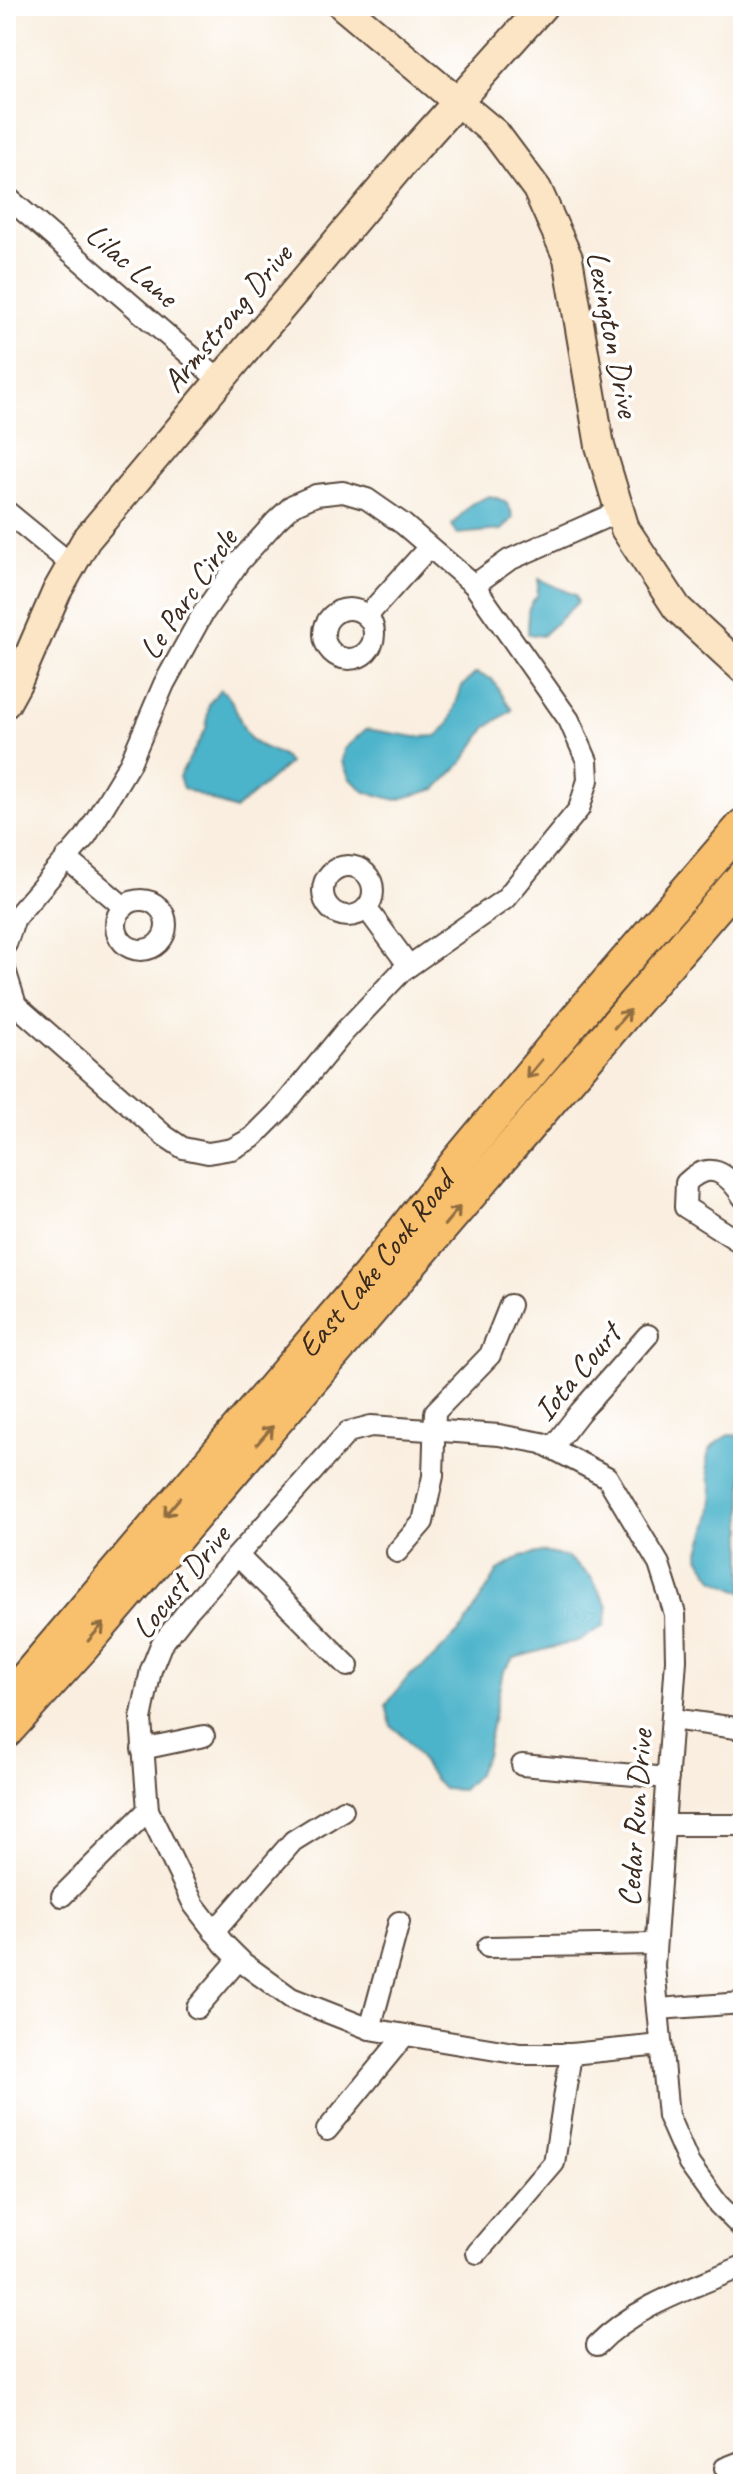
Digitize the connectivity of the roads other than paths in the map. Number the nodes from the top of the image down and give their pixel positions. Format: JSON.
{"nodes":[{"id":1,"x":343,"y":6,"type":"edge"},
{"id":2,"x":543,"y":6,"type":"edge"},
{"id":3,"x":457,"y":102,"type":"junction"},
{"id":4,"x":6,"y":196,"type":"edge"},
{"id":5,"x":219,"y":380,"type":"junction"},
{"id":6,"x":6,"y":511,"type":"edge"},
{"id":7,"x":620,"y":511,"type":"junction"},
{"id":8,"x":429,"y":547,"type":"junction"},
{"id":9,"x":72,"y":565,"type":"junction"},
{"id":10,"x":474,"y":585,"type":"junction"},
{"id":11,"x":367,"y":616,"type":"dead end"},
{"id":12,"x":743,"y":669,"type":"edge"},
{"id":13,"x":6,"y":703,"type":"edge"},
{"id":14,"x":743,"y":825,"type":"edge"},
{"id":15,"x":66,"y":858,"type":"junction"},
{"id":16,"x":743,"y":876,"type":"edge"},
{"id":17,"x":124,"y":907,"type":"dead end"},
{"id":18,"x":367,"y":909,"type":"dead end"},
{"id":19,"x":6,"y":944,"type":"edge"},
{"id":20,"x":409,"y":966,"type":"junction"},
{"id":21,"x":6,"y":973,"type":"edge"},
{"id":22,"x":743,"y":1197,"type":"edge"},
{"id":23,"x":743,"y":1244,"type":"edge"},
{"id":24,"x":510,"y":1305,"type":"dead end"},
{"id":25,"x":648,"y":1335,"type":"dead end"},
{"id":26,"x":434,"y":1431,"type":"junction"},
{"id":27,"x":547,"y":1446,"type":"junction"},
{"id":28,"x":397,"y":1552,"type":"dead end"},
{"id":29,"x":239,"y":1557,"type":"junction"},
{"id":30,"x":348,"y":1666,"type":"dead end"},
{"id":31,"x":6,"y":1701,"type":"edge"},
{"id":32,"x":672,"y":1719,"type":"junction"},
{"id":33,"x":743,"y":1729,"type":"edge"},
{"id":34,"x":6,"y":1732,"type":"edge"},
{"id":35,"x":204,"y":1736,"type":"dead end"},
{"id":36,"x":142,"y":1749,"type":"junction"},
{"id":37,"x":522,"y":1765,"type":"dead end"},
{"id":38,"x":668,"y":1778,"type":"junction"},
{"id":39,"x":148,"y":1810,"type":"junction"},
{"id":40,"x":343,"y":1810,"type":"dead end"},
{"id":41,"x":664,"y":1825,"type":"junction"},
{"id":42,"x":738,"y":1825,"type":"dead end"},
{"id":43,"x":62,"y":1896,"type":"dead end"},
{"id":44,"x":399,"y":1922,"type":"dead end"},
{"id":45,"x":214,"y":1932,"type":"junction"},
{"id":46,"x":655,"y":1944,"type":"junction"},
{"id":47,"x":488,"y":1947,"type":"dead end"},
{"id":48,"x":239,"y":1959,"type":"junction"},
{"id":49,"x":743,"y":2003,"type":"edge"},
{"id":50,"x":197,"y":2008,"type":"dead end"},
{"id":51,"x":658,"y":2009,"type":"junction"},
{"id":52,"x":370,"y":2029,"type":"junction"},
{"id":53,"x":405,"y":2035,"type":"junction"},
{"id":54,"x":661,"y":2045,"type":"junction"},
{"id":55,"x":571,"y":2054,"type":"junction"},
{"id":56,"x":327,"y":2130,"type":"dead end"},
{"id":57,"x":743,"y":2229,"type":"edge"},
{"id":58,"x":477,"y":2253,"type":"dead end"},
{"id":59,"x":743,"y":2266,"type":"edge"},
{"id":60,"x":597,"y":2345,"type":"dead end"}],
"edges":[{"from":1,"to":3,"type":"street","name":"Lexington Drive"},
{"from":2,"to":3,"type":"street","name":"Armstrong Drive"},
{"from":3,"to":5,"type":"street","name":"Armstrong Drive"},
{"from":3,"to":7,"type":"street","name":"Lexington Drive"},
{"from":4,"to":5,"type":"street","name":"Lilac Lane"},
{"from":5,"to":9,"type":"street","name":"Armstrong Drive"},
{"from":6,"to":9,"type":"street"},
{"from":7,"to":10,"type":"street"},
{"from":7,"to":12,"type":"street","name":"Lexington Drive"},
{"from":8,"to":10,"type":"street","name":"Le Parc Circle"},
{"from":8,"to":11,"type":"street"},
{"from":8,"to":15,"type":"street","name":"Le Parc Circle"},
{"from":9,"to":13,"type":"street","name":"Armstrong Drive"},
{"from":10,"to":20,"type":"street","name":"Le Parc Circle"},
{"from":14,"to":31,"type":"main road","name":"East Lake Cook Road","one_way":true},
{"from":15,"to":17,"type":"street"},
{"from":15,"to":19,"type":"street","name":"Le Parc Circle"},
{"from":34,"to":16,"type":"main road","name":"East Lake Cook Road","one_way":true},
{"from":18,"to":20,"type":"street"},
{"from":20,"to":21,"type":"street","name":"Le Parc Circle"},
{"from":22,"to":23,"type":"street"},
{"from":24,"to":26,"type":"street"},
{"from":25,"to":27,"type":"street","name":"Iota Court"},
{"from":26,"to":27,"type":"street","name":"Locust Drive"},
{"from":26,"to":28,"type":"street"},
{"from":26,"to":29,"type":"street","name":"Locust Drive"},
{"from":27,"to":32,"type":"street","name":"Cedar Run Drive"},
{"from":29,"to":30,"type":"street"},
{"from":29,"to":36,"type":"street","name":"Locust Drive"},
{"from":32,"to":33,"type":"street"},
{"from":32,"to":38,"type":"street","name":"Cedar Run Drive"},
{"from":35,"to":36,"type":"street"},
{"from":36,"to":39,"type":"street","name":"Locust Drive"},
{"from":37,"to":38,"type":"street"},
{"from":38,"to":41,"type":"street","name":"Cedar Run Drive"},
{"from":39,"to":43,"type":"street"},
{"from":39,"to":45,"type":"street","name":"Locust Drive"},
{"from":40,"to":45,"type":"street"},
{"from":41,"to":42,"type":"street"},
{"from":41,"to":46,"type":"street","name":"Cedar Run Drive"},
{"from":44,"to":52,"type":"street"},
{"from":45,"to":48,"type":"street","name":"Locust Drive"},
{"from":46,"to":47,"type":"street"},
{"from":46,"to":51,"type":"street","name":"Cedar Run Drive"},
{"from":48,"to":50,"type":"street"},
{"from":48,"to":52,"type":"street","name":"Locust Drive"},
{"from":49,"to":51,"type":"street"},
{"from":51,"to":54,"type":"street","name":"Cedar Run Drive"},
{"from":52,"to":53,"type":"street","name":"Locust Drive"},
{"from":53,"to":55,"type":"street","name":"Locust Drive"},
{"from":53,"to":56,"type":"street"},
{"from":54,"to":55,"type":"street","name":"Locust Drive"},
{"from":54,"to":57,"type":"street","name":"Cedar Run Drive"},
{"from":55,"to":58,"type":"street"},
{"from":59,"to":60,"type":"street"}]}
